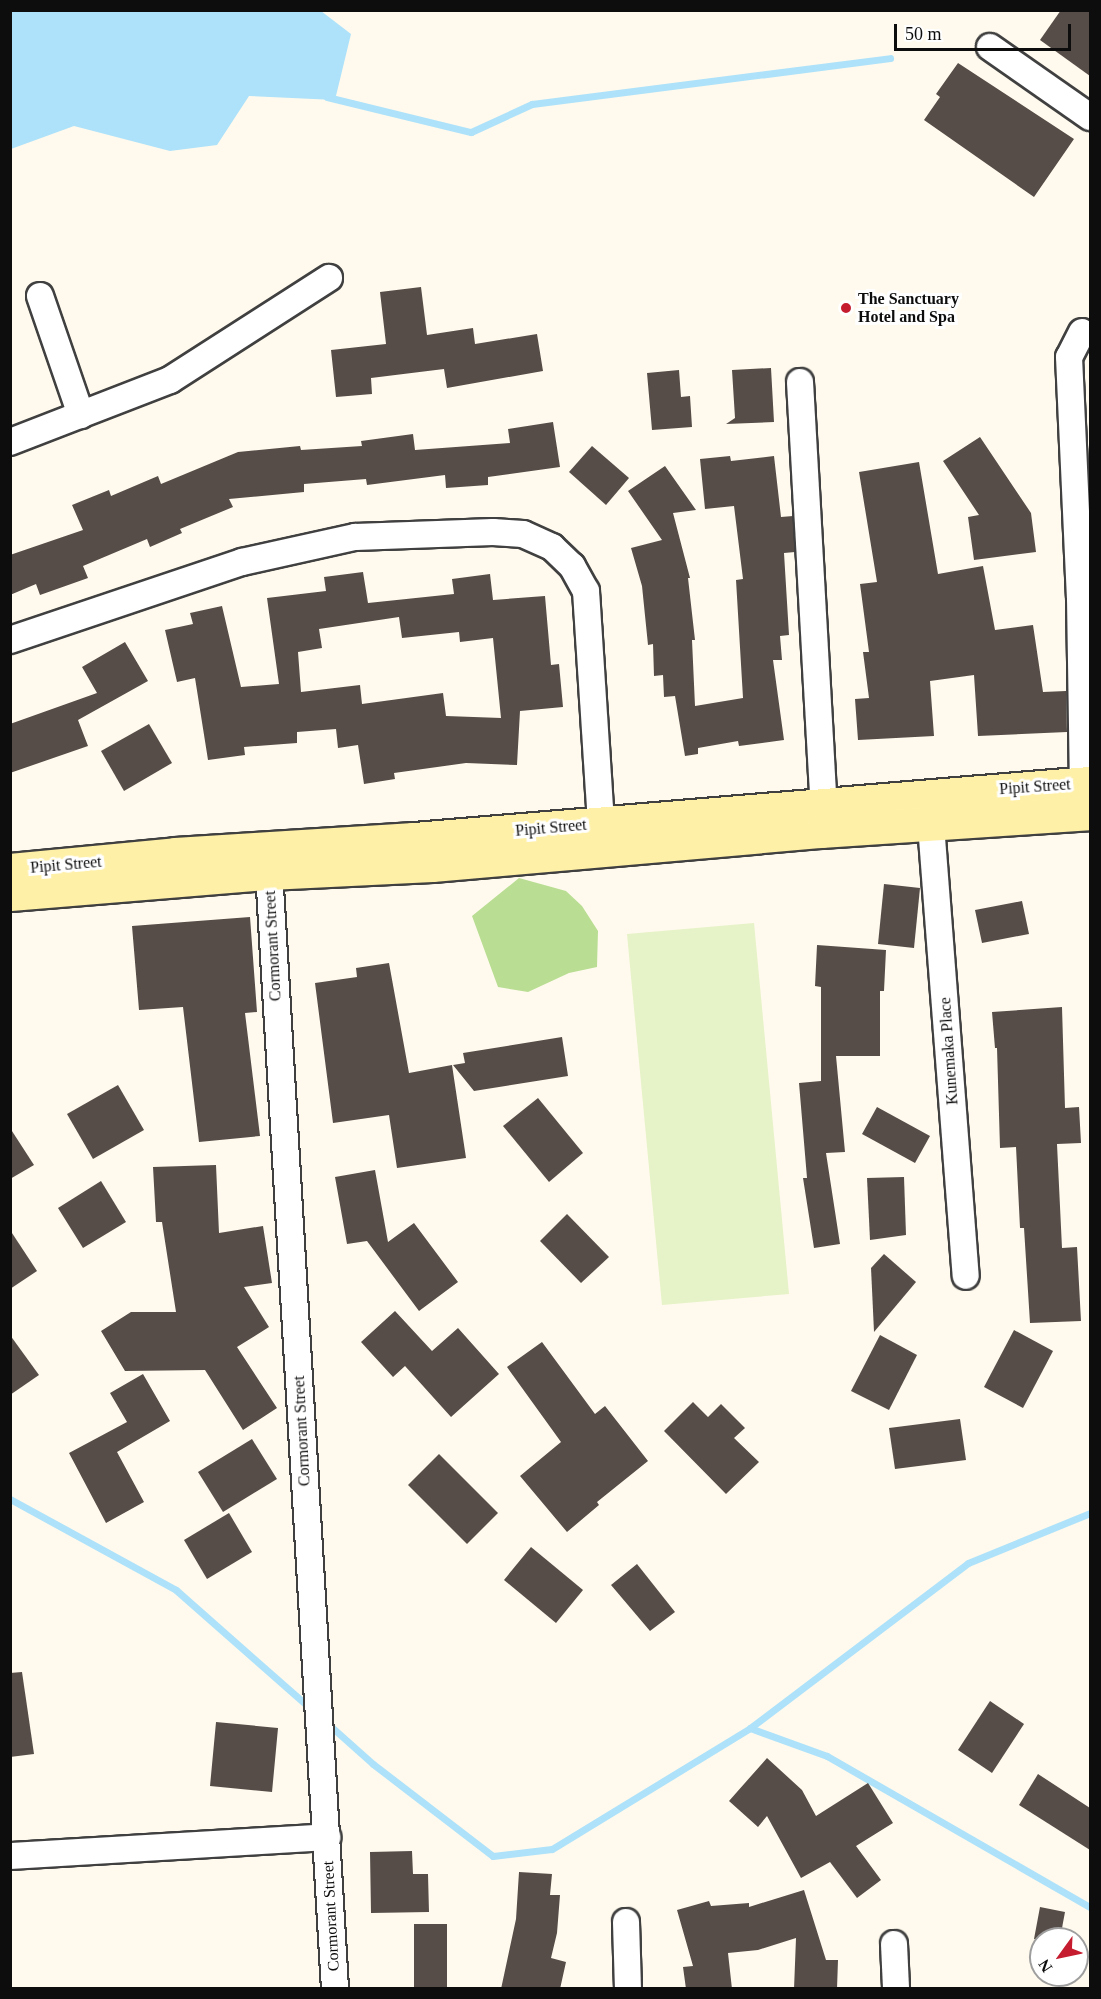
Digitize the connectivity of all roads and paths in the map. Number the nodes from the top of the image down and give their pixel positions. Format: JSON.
{"nodes":[{"id":1,"x":990,"y":47,"type":"dead end"},
{"id":2,"x":1090,"y":117,"type":"edge"},
{"id":3,"x":329,"y":278,"type":"dead end"},
{"id":4,"x":39,"y":296,"type":"dead end"},
{"id":5,"x":1082,"y":332,"type":"dead end"},
{"id":6,"x":800,"y":382,"type":"dead end"},
{"id":7,"x":81,"y":415,"type":"junction"},
{"id":8,"x":10,"y":442,"type":"edge"},
{"id":9,"x":1085,"y":597,"type":"edge"},
{"id":10,"x":10,"y":640,"type":"edge"},
{"id":11,"x":1088,"y":793,"type":"edge"},
{"id":12,"x":824,"y":806,"type":"junction"},
{"id":13,"x":601,"y":824,"type":"junction"},
{"id":14,"x":931,"y":825,"type":"junction"},
{"id":15,"x":268,"y":861,"type":"junction"},
{"id":16,"x":10,"y":870,"type":"edge"},
{"id":17,"x":10,"y":894,"type":"edge"},
{"id":18,"x":966,"y":1276,"type":"dead end"},
{"id":19,"x":327,"y":1837,"type":"junction"},
{"id":20,"x":10,"y":1856,"type":"edge"},
{"id":21,"x":627,"y":1922,"type":"dead end"},
{"id":22,"x":894,"y":1944,"type":"dead end"},
{"id":23,"x":335,"y":1989,"type":"edge"},
{"id":24,"x":628,"y":1989,"type":"edge"},
{"id":25,"x":896,"y":1989,"type":"edge"}],
"edges":[{"from":1,"to":2,"type":"street"},
{"from":3,"to":7,"type":"street"},
{"from":4,"to":7,"type":"street"},
{"from":5,"to":9,"type":"street"},
{"from":6,"to":12,"type":"street"},
{"from":7,"to":8,"type":"street"},
{"from":9,"to":11,"type":"street"},
{"from":10,"to":13,"type":"street"},
{"from":11,"to":12,"type":"main road","name":"Pipit Street"},
{"from":11,"to":14,"type":"main road","name":"Pipit Street"},
{"from":12,"to":13,"type":"main road","name":"Pipit Street"},
{"from":13,"to":15,"type":"main road","name":"Pipit Street"},
{"from":14,"to":15,"type":"main road","name":"Pipit Street"},
{"from":14,"to":18,"type":"street","name":"Kunemaka Place"},
{"from":15,"to":16,"type":"main road","name":"Pipit Street"},
{"from":15,"to":17,"type":"main road","name":"Pipit Street"},
{"from":15,"to":19,"type":"street","name":"Cormorant Street"},
{"from":19,"to":20,"type":"street"},
{"from":19,"to":23,"type":"street","name":"Cormorant Street"},
{"from":21,"to":24,"type":"street"},
{"from":22,"to":25,"type":"street"}]}
